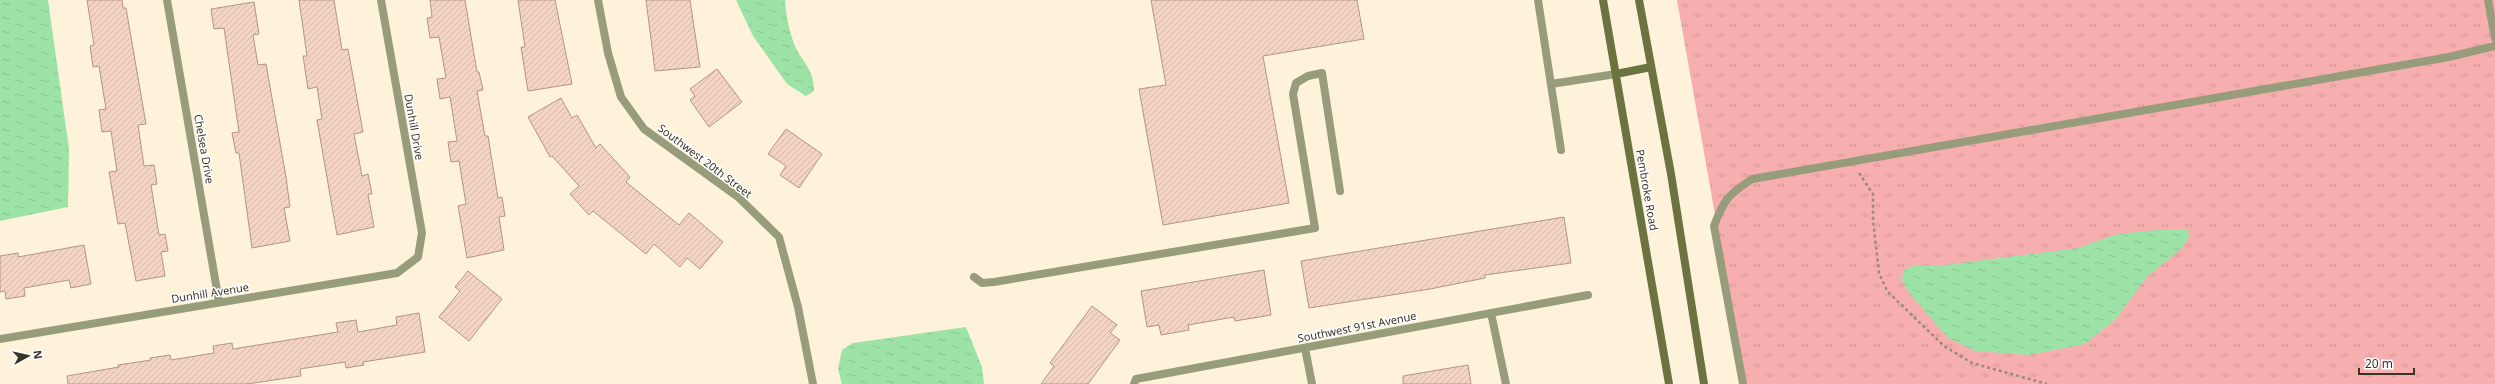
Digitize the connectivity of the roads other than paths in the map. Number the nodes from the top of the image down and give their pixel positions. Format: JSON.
{"nodes":[{"id":1,"x":167,"y":0,"type":"edge"},
{"id":2,"x":381,"y":0,"type":"edge"},
{"id":3,"x":598,"y":0,"type":"edge"},
{"id":4,"x":1538,"y":0,"type":"edge"},
{"id":5,"x":1603,"y":0,"type":"edge"},
{"id":6,"x":1639,"y":0,"type":"edge"},
{"id":7,"x":2488,"y":0,"type":"edge"},
{"id":8,"x":2494,"y":25,"type":"edge"},
{"id":9,"x":2495,"y":38,"type":"edge"},
{"id":10,"x":2495,"y":46,"type":"edge"},
{"id":11,"x":1651,"y":68,"type":"junction"},
{"id":12,"x":1616,"y":74,"type":"junction"},
{"id":13,"x":1551,"y":84,"type":"junction"},
{"id":14,"x":1562,"y":150,"type":"dead end"},
{"id":15,"x":1340,"y":191,"type":"dead end"},
{"id":16,"x":418,"y":257,"type":"joint"},
{"id":17,"x":974,"y":277,"type":"dead end"},
{"id":18,"x":1588,"y":295,"type":"dead end"},
{"id":19,"x":219,"y":302,"type":"junction"},
{"id":20,"x":1491,"y":313,"type":"junction"},
{"id":21,"x":0,"y":339,"type":"edge"},
{"id":22,"x":1305,"y":348,"type":"junction"},
{"id":23,"x":813,"y":384,"type":"edge"},
{"id":24,"x":1134,"y":384,"type":"edge"},
{"id":25,"x":1312,"y":384,"type":"edge"},
{"id":26,"x":1506,"y":384,"type":"edge"},
{"id":27,"x":1670,"y":384,"type":"edge"},
{"id":28,"x":1704,"y":384,"type":"edge"},
{"id":29,"x":1743,"y":384,"type":"edge"}],
"edges":[{"from":1,"to":19,"type":"street","name":"Chelsea Drive"},
{"from":2,"to":16,"type":"street","name":"Dunhill Drive"},
{"from":3,"to":23,"type":"street","name":"Southwest 20th Street"},
{"from":4,"to":13,"type":"street"},
{"from":5,"to":12,"type":"main road","name":"Pembroke Road"},
{"from":6,"to":11,"type":"main road"},
{"from":7,"to":8,"type":"street"},
{"from":8,"to":9,"type":"street"},
{"from":10,"to":29,"type":"street"},
{"from":11,"to":12,"type":"main road"},
{"from":11,"to":28,"type":"main road"},
{"from":12,"to":13,"type":"street"},
{"from":12,"to":27,"type":"main road","name":"Pembroke Road"},
{"from":13,"to":14,"type":"street"},
{"from":15,"to":17,"type":"street"},
{"from":16,"to":19,"type":"street","name":"Dunhill Avenue"},
{"from":18,"to":20,"type":"street","name":"Southwest 91st Avenue"},
{"from":19,"to":21,"type":"street","name":"Dunhill Avenue"},
{"from":20,"to":22,"type":"street","name":"Southwest 91st Avenue"},
{"from":20,"to":26,"type":"street"},
{"from":22,"to":24,"type":"street","name":"Southwest 91st Avenue"},
{"from":22,"to":25,"type":"street"}]}
